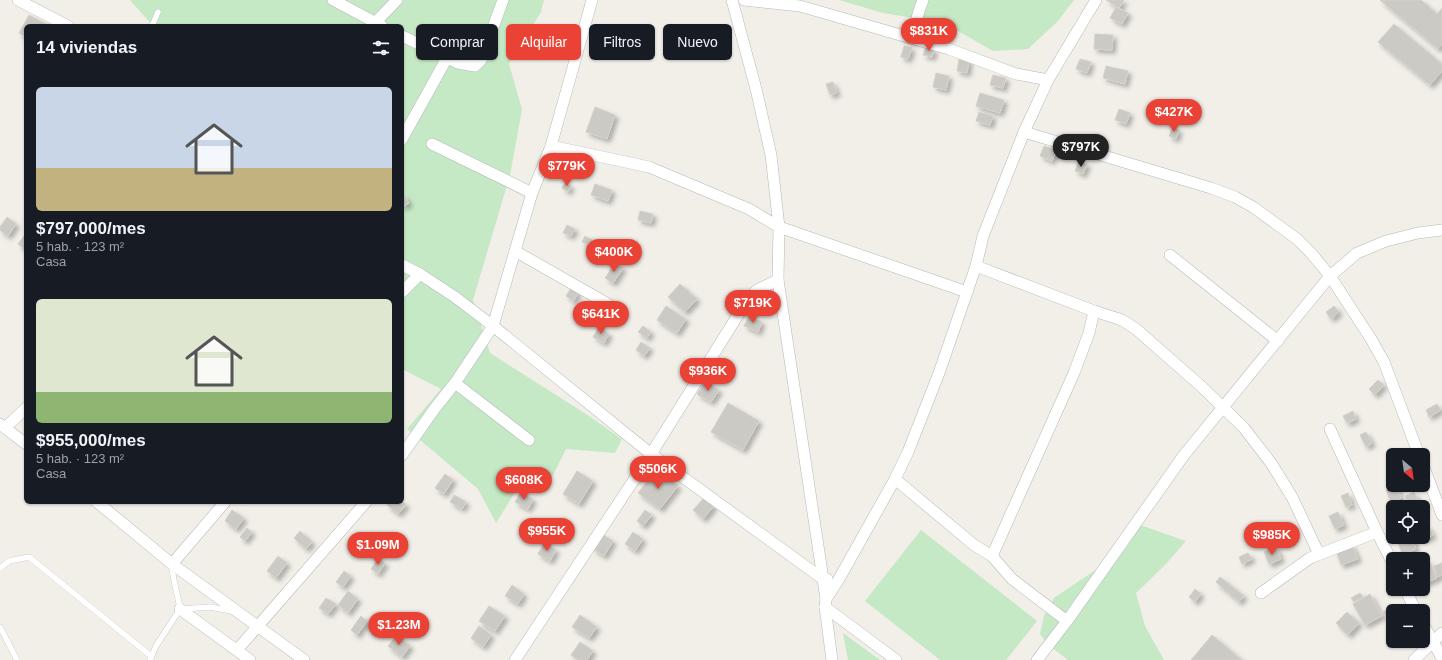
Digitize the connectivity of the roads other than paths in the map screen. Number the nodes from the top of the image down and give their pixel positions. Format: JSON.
{"nodes":[{"id":1,"x":18,"y":0,"type":"edge"},
{"id":2,"x":333,"y":0,"type":"edge"},
{"id":3,"x":397,"y":0,"type":"edge"},
{"id":4,"x":503,"y":0,"type":"edge"},
{"id":5,"x":592,"y":0,"type":"edge"},
{"id":6,"x":732,"y":0,"type":"edge"},
{"id":7,"x":744,"y":0,"type":"edge"},
{"id":8,"x":923,"y":0,"type":"edge"},
{"id":9,"x":1096,"y":0,"type":"edge"},
{"id":10,"x":801,"y":3,"type":"edge"},
{"id":11,"x":158,"y":12,"type":"dead end"},
{"id":12,"x":64,"y":24,"type":"edge"},
{"id":13,"x":153,"y":24,"type":"edge"},
{"id":14,"x":374,"y":24,"type":"edge"},
{"id":15,"x":377,"y":24,"type":"edge"},
{"id":16,"x":494,"y":24,"type":"edge"},
{"id":17,"x":404,"y":37,"type":"edge"},
{"id":18,"x":911,"y":38,"type":"junction"},
{"id":19,"x":416,"y":43,"type":"edge"},
{"id":20,"x":446,"y":60,"type":"edge"},
{"id":21,"x":451,"y":60,"type":"edge"},
{"id":22,"x":481,"y":60,"type":"edge"},
{"id":23,"x":1048,"y":80,"type":"junction"},
{"id":24,"x":1024,"y":132,"type":"junction"},
{"id":25,"x":404,"y":135,"type":"edge"},
{"id":26,"x":432,"y":144,"type":"dead end"},
{"id":27,"x":551,"y":146,"type":"junction"},
{"id":28,"x":532,"y":193,"type":"junction"},
{"id":29,"x":779,"y":227,"type":"junction"},
{"id":30,"x":1442,"y":230,"type":"edge"},
{"id":31,"x":515,"y":251,"type":"junction"},
{"id":32,"x":1170,"y":255,"type":"dead end"},
{"id":33,"x":404,"y":266,"type":"edge"},
{"id":34,"x":976,"y":266,"type":"junction"},
{"id":35,"x":420,"y":274,"type":"junction"},
{"id":36,"x":1330,"y":276,"type":"junction"},
{"id":37,"x":778,"y":280,"type":"junction"},
{"id":38,"x":404,"y":290,"type":"edge"},
{"id":39,"x":967,"y":292,"type":"junction"},
{"id":40,"x":608,"y":304,"type":"dead end"},
{"id":41,"x":1094,"y":311,"type":"junction"},
{"id":42,"x":493,"y":326,"type":"junction"},
{"id":43,"x":1278,"y":341,"type":"junction"},
{"id":44,"x":455,"y":383,"type":"junction"},
{"id":45,"x":1222,"y":407,"type":"junction"},
{"id":46,"x":24,"y":409,"type":"edge"},
{"id":47,"x":3,"y":425,"type":"edge"},
{"id":48,"x":1330,"y":429,"type":"dead end"},
{"id":49,"x":529,"y":440,"type":"dead end"},
{"id":50,"x":24,"y":442,"type":"edge"},
{"id":51,"x":1416,"y":448,"type":"edge"},
{"id":52,"x":404,"y":452,"type":"edge"},
{"id":53,"x":651,"y":454,"type":"junction"},
{"id":54,"x":895,"y":479,"type":"junction"},
{"id":55,"x":1430,"y":483,"type":"edge"},
{"id":56,"x":99,"y":504,"type":"edge"},
{"id":57,"x":223,"y":504,"type":"edge"},
{"id":58,"x":364,"y":504,"type":"edge"},
{"id":59,"x":1442,"y":515,"type":"edge"},
{"id":60,"x":1377,"y":532,"type":"junction"},
{"id":61,"x":1387,"y":552,"type":"edge"},
{"id":62,"x":1319,"y":554,"type":"junction"},
{"id":63,"x":992,"y":556,"type":"junction"},
{"id":64,"x":172,"y":564,"type":"junction"},
{"id":65,"x":0,"y":568,"type":"edge"},
{"id":66,"x":823,"y":578,"type":"junction"},
{"id":67,"x":840,"y":579,"type":"junction"},
{"id":68,"x":1261,"y":592,"type":"dead end"},
{"id":69,"x":826,"y":603,"type":"junction"},
{"id":70,"x":180,"y":609,"type":"junction"},
{"id":71,"x":239,"y":612,"type":"junction"},
{"id":72,"x":1067,"y":621,"type":"junction"},
{"id":73,"x":258,"y":626,"type":"junction"},
{"id":74,"x":0,"y":627,"type":"edge"},
{"id":75,"x":1442,"y":634,"type":"edge"},
{"id":76,"x":1430,"y":638,"type":"edge"},
{"id":77,"x":1432,"y":642,"type":"junction"},
{"id":78,"x":238,"y":650,"type":"junction"},
{"id":79,"x":151,"y":658,"type":"edge"},
{"id":80,"x":830,"y":658,"type":"edge"},
{"id":81,"x":1442,"y":658,"type":"edge"},
{"id":82,"x":17,"y":660,"type":"edge"},
{"id":83,"x":250,"y":660,"type":"edge"},
{"id":84,"x":304,"y":660,"type":"edge"},
{"id":85,"x":515,"y":660,"type":"edge"},
{"id":86,"x":896,"y":660,"type":"edge"},
{"id":87,"x":1037,"y":660,"type":"edge"},
{"id":88,"x":1414,"y":660,"type":"edge"}],
"edges":[{"from":1,"to":12,"type":"street"},
{"from":2,"to":14,"type":"street"},
{"from":3,"to":15,"type":"street"},
{"from":4,"to":16,"type":"street"},
{"from":5,"to":27,"type":"street"},
{"from":6,"to":29,"type":"street"},
{"from":7,"to":10,"type":"street"},
{"from":8,"to":18,"type":"street"},
{"from":9,"to":23,"type":"street"},
{"from":10,"to":18,"type":"street"},
{"from":11,"to":13,"type":"lane"},
{"from":17,"to":19,"type":"street"},
{"from":18,"to":23,"type":"street"},
{"from":20,"to":25,"type":"street"},
{"from":21,"to":22,"type":"street"},
{"from":23,"to":24,"type":"street"},
{"from":24,"to":34,"type":"street"},
{"from":24,"to":36,"type":"street"},
{"from":26,"to":28,"type":"street"},
{"from":27,"to":28,"type":"street"},
{"from":27,"to":29,"type":"street"},
{"from":28,"to":31,"type":"street"},
{"from":29,"to":37,"type":"street"},
{"from":29,"to":39,"type":"street"},
{"from":30,"to":36,"type":"street"},
{"from":31,"to":40,"type":"street"},
{"from":31,"to":42,"type":"street"},
{"from":32,"to":43,"type":"street"},
{"from":33,"to":35,"type":"street"},
{"from":34,"to":39,"type":"street"},
{"from":34,"to":41,"type":"street"},
{"from":35,"to":38,"type":"street"},
{"from":35,"to":42,"type":"street"},
{"from":36,"to":43,"type":"street"},
{"from":36,"to":51,"type":"street"},
{"from":37,"to":53,"type":"street"},
{"from":37,"to":66,"type":"street"},
{"from":39,"to":54,"type":"street"},
{"from":41,"to":45,"type":"street"},
{"from":41,"to":63,"type":"street"},
{"from":42,"to":44,"type":"street"},
{"from":42,"to":53,"type":"street"},
{"from":43,"to":45,"type":"street"},
{"from":44,"to":49,"type":"street"},
{"from":44,"to":52,"type":"street"},
{"from":45,"to":62,"type":"street"},
{"from":45,"to":72,"type":"street"},
{"from":46,"to":47,"type":"street"},
{"from":47,"to":50,"type":"street"},
{"from":48,"to":60,"type":"street"},
{"from":53,"to":66,"type":"street"},
{"from":53,"to":85,"type":"street"},
{"from":54,"to":63,"type":"street"},
{"from":54,"to":67,"type":"street"},
{"from":55,"to":59,"type":"street"},
{"from":56,"to":64,"type":"street"},
{"from":57,"to":64,"type":"street"},
{"from":58,"to":73,"type":"street"},
{"from":60,"to":61,"type":"street"},
{"from":60,"to":62,"type":"street"},
{"from":62,"to":68,"type":"street"},
{"from":63,"to":72,"type":"street"},
{"from":64,"to":70,"type":"lane"},
{"from":64,"to":71,"type":"street"},
{"from":65,"to":79,"type":"lane"},
{"from":66,"to":67,"type":"street"},
{"from":66,"to":69,"type":"street"},
{"from":67,"to":69,"type":"street"},
{"from":69,"to":80,"type":"street"},
{"from":69,"to":86,"type":"street"},
{"from":70,"to":71,"type":"lane"},
{"from":70,"to":78,"type":"street"},
{"from":70,"to":79,"type":"lane"},
{"from":71,"to":73,"type":"street"},
{"from":72,"to":87,"type":"street"},
{"from":73,"to":78,"type":"street"},
{"from":73,"to":84,"type":"street"},
{"from":74,"to":82,"type":"lane"},
{"from":75,"to":77,"type":"street"},
{"from":76,"to":77,"type":"street"},
{"from":77,"to":81,"type":"street"},
{"from":77,"to":88,"type":"street"},
{"from":78,"to":83,"type":"street"}]}
